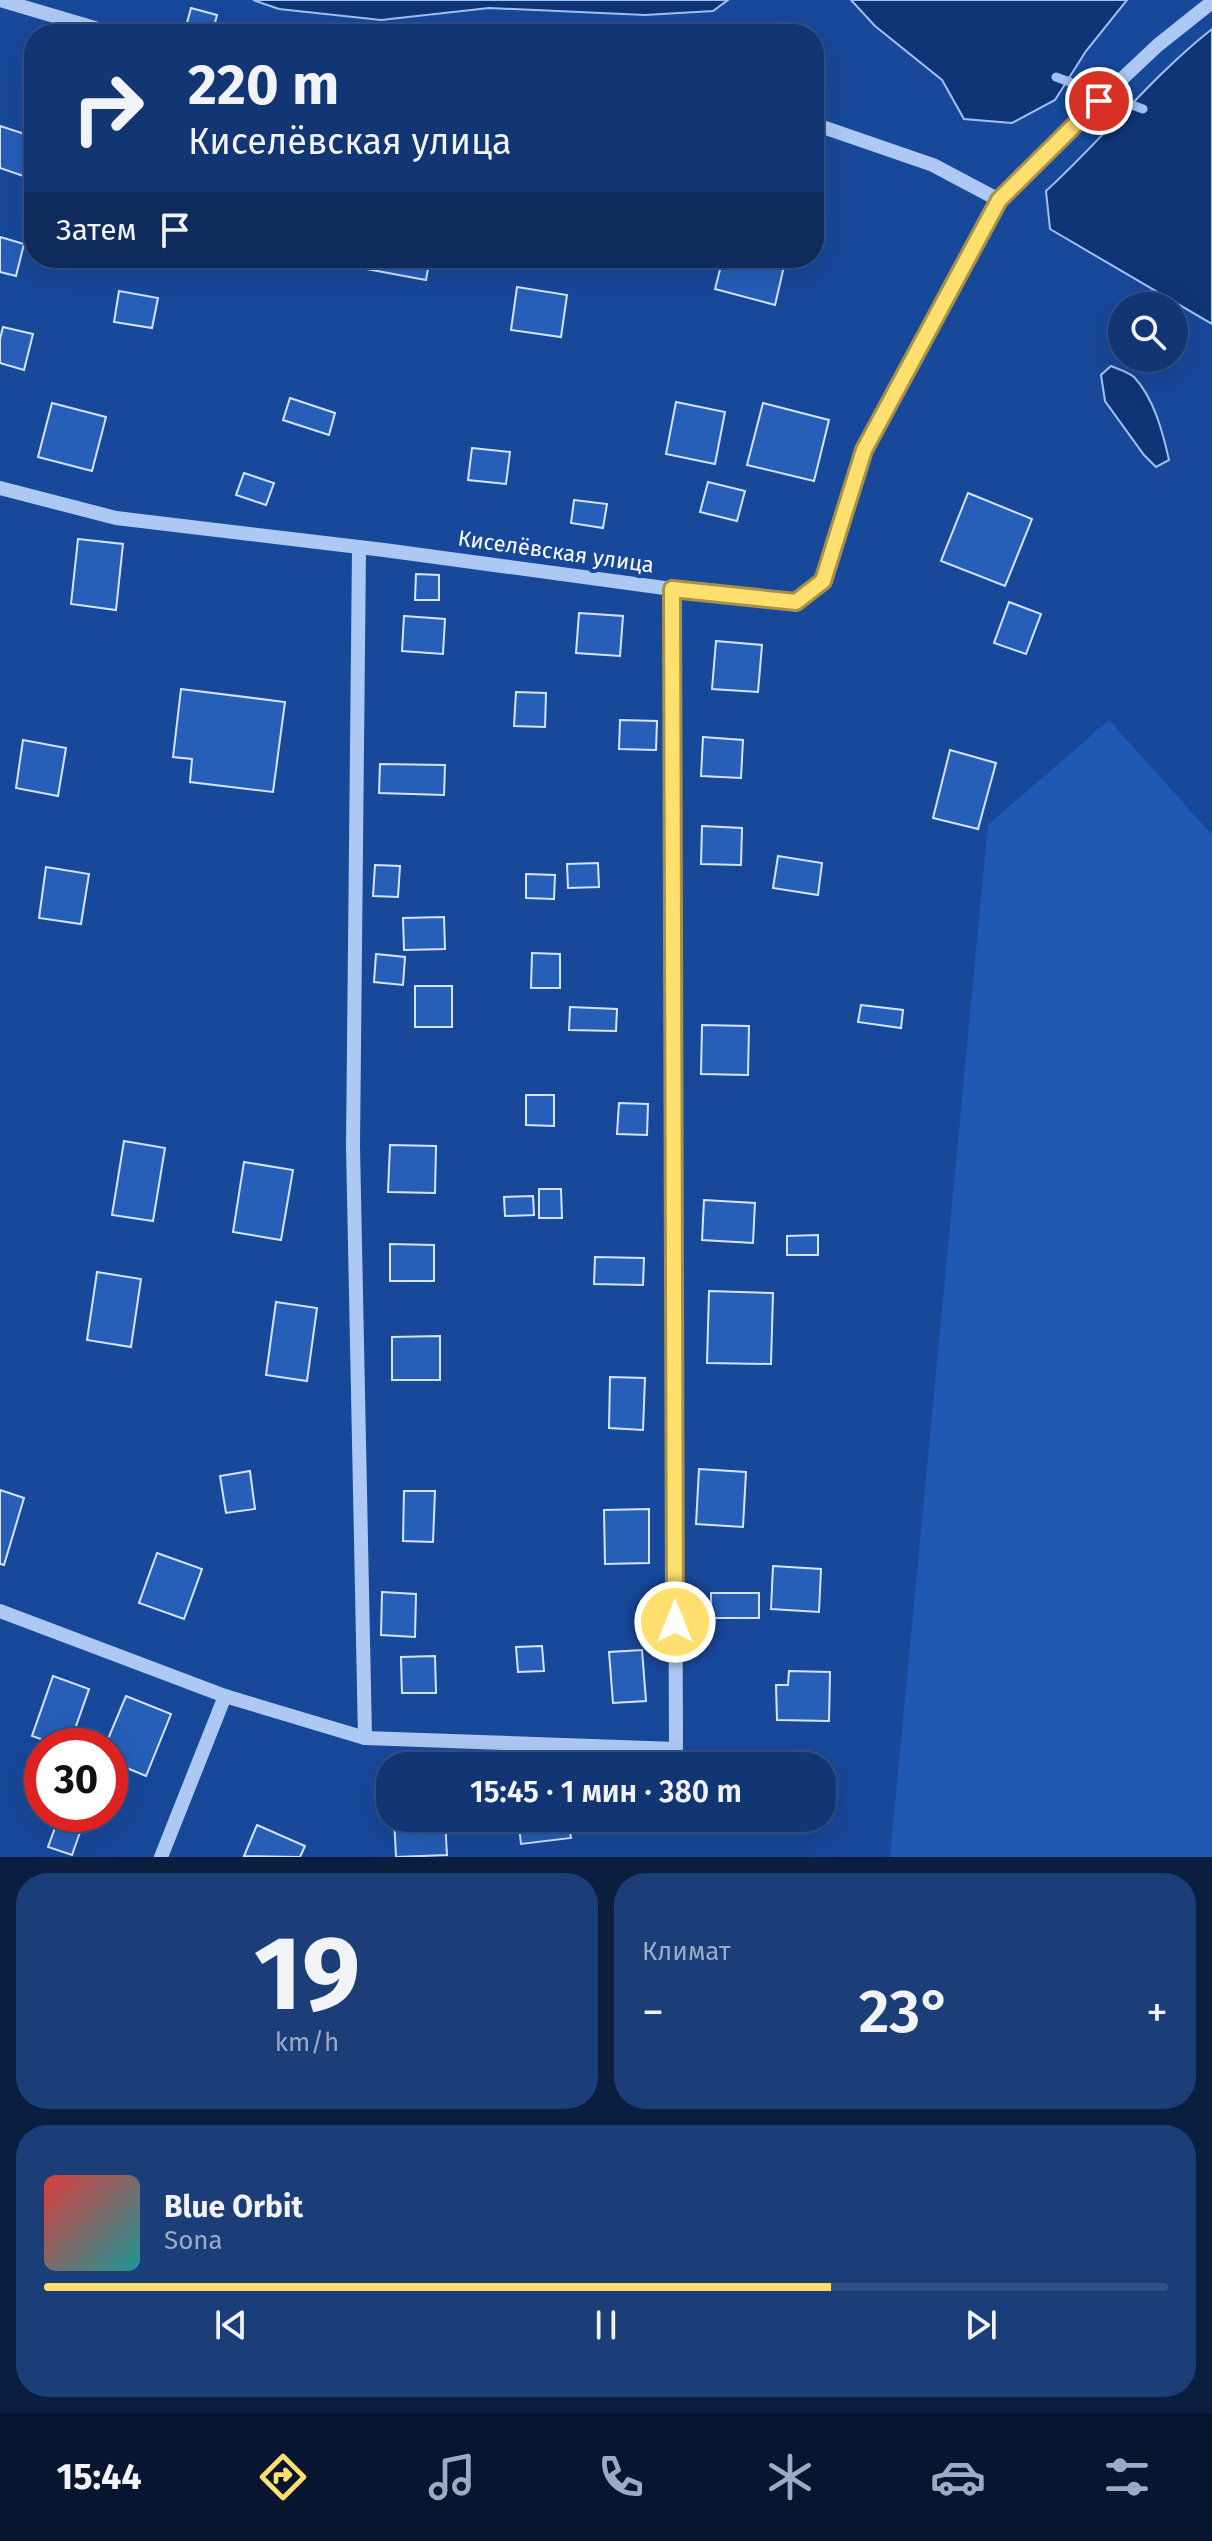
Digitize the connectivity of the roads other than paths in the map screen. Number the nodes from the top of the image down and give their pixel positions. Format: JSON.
{"nodes":[{"id":1,"x":0,"y":0,"type":"edge"},
{"id":2,"x":1212,"y":2,"type":"edge"},
{"id":3,"x":81,"y":24,"type":"edge"},
{"id":4,"x":824,"y":127,"type":"edge"},
{"id":5,"x":999,"y":200,"type":"junction"},
{"id":6,"x":0,"y":488,"type":"edge"},
{"id":7,"x":359,"y":548,"type":"junction"},
{"id":8,"x":672,"y":589,"type":"junction"},
{"id":9,"x":0,"y":1611,"type":"edge"},
{"id":10,"x":225,"y":1696,"type":"junction"},
{"id":11,"x":365,"y":1738,"type":"junction"},
{"id":12,"x":161,"y":1857,"type":"edge"}],
"edges":[{"from":1,"to":3,"type":"street"},
{"from":2,"to":5,"type":"street","name":"Киселёвская улица"},
{"from":4,"to":5,"type":"street"},
{"from":5,"to":8,"type":"street","name":"Киселёвская улица"},
{"from":6,"to":7,"type":"street","name":"Киселёвская улица"},
{"from":7,"to":8,"type":"street","name":"Киселёвская улица"},
{"from":7,"to":11,"type":"street"},
{"from":8,"to":11,"type":"street"},
{"from":9,"to":10,"type":"street"},
{"from":10,"to":11,"type":"street"},
{"from":10,"to":12,"type":"street"}]}
